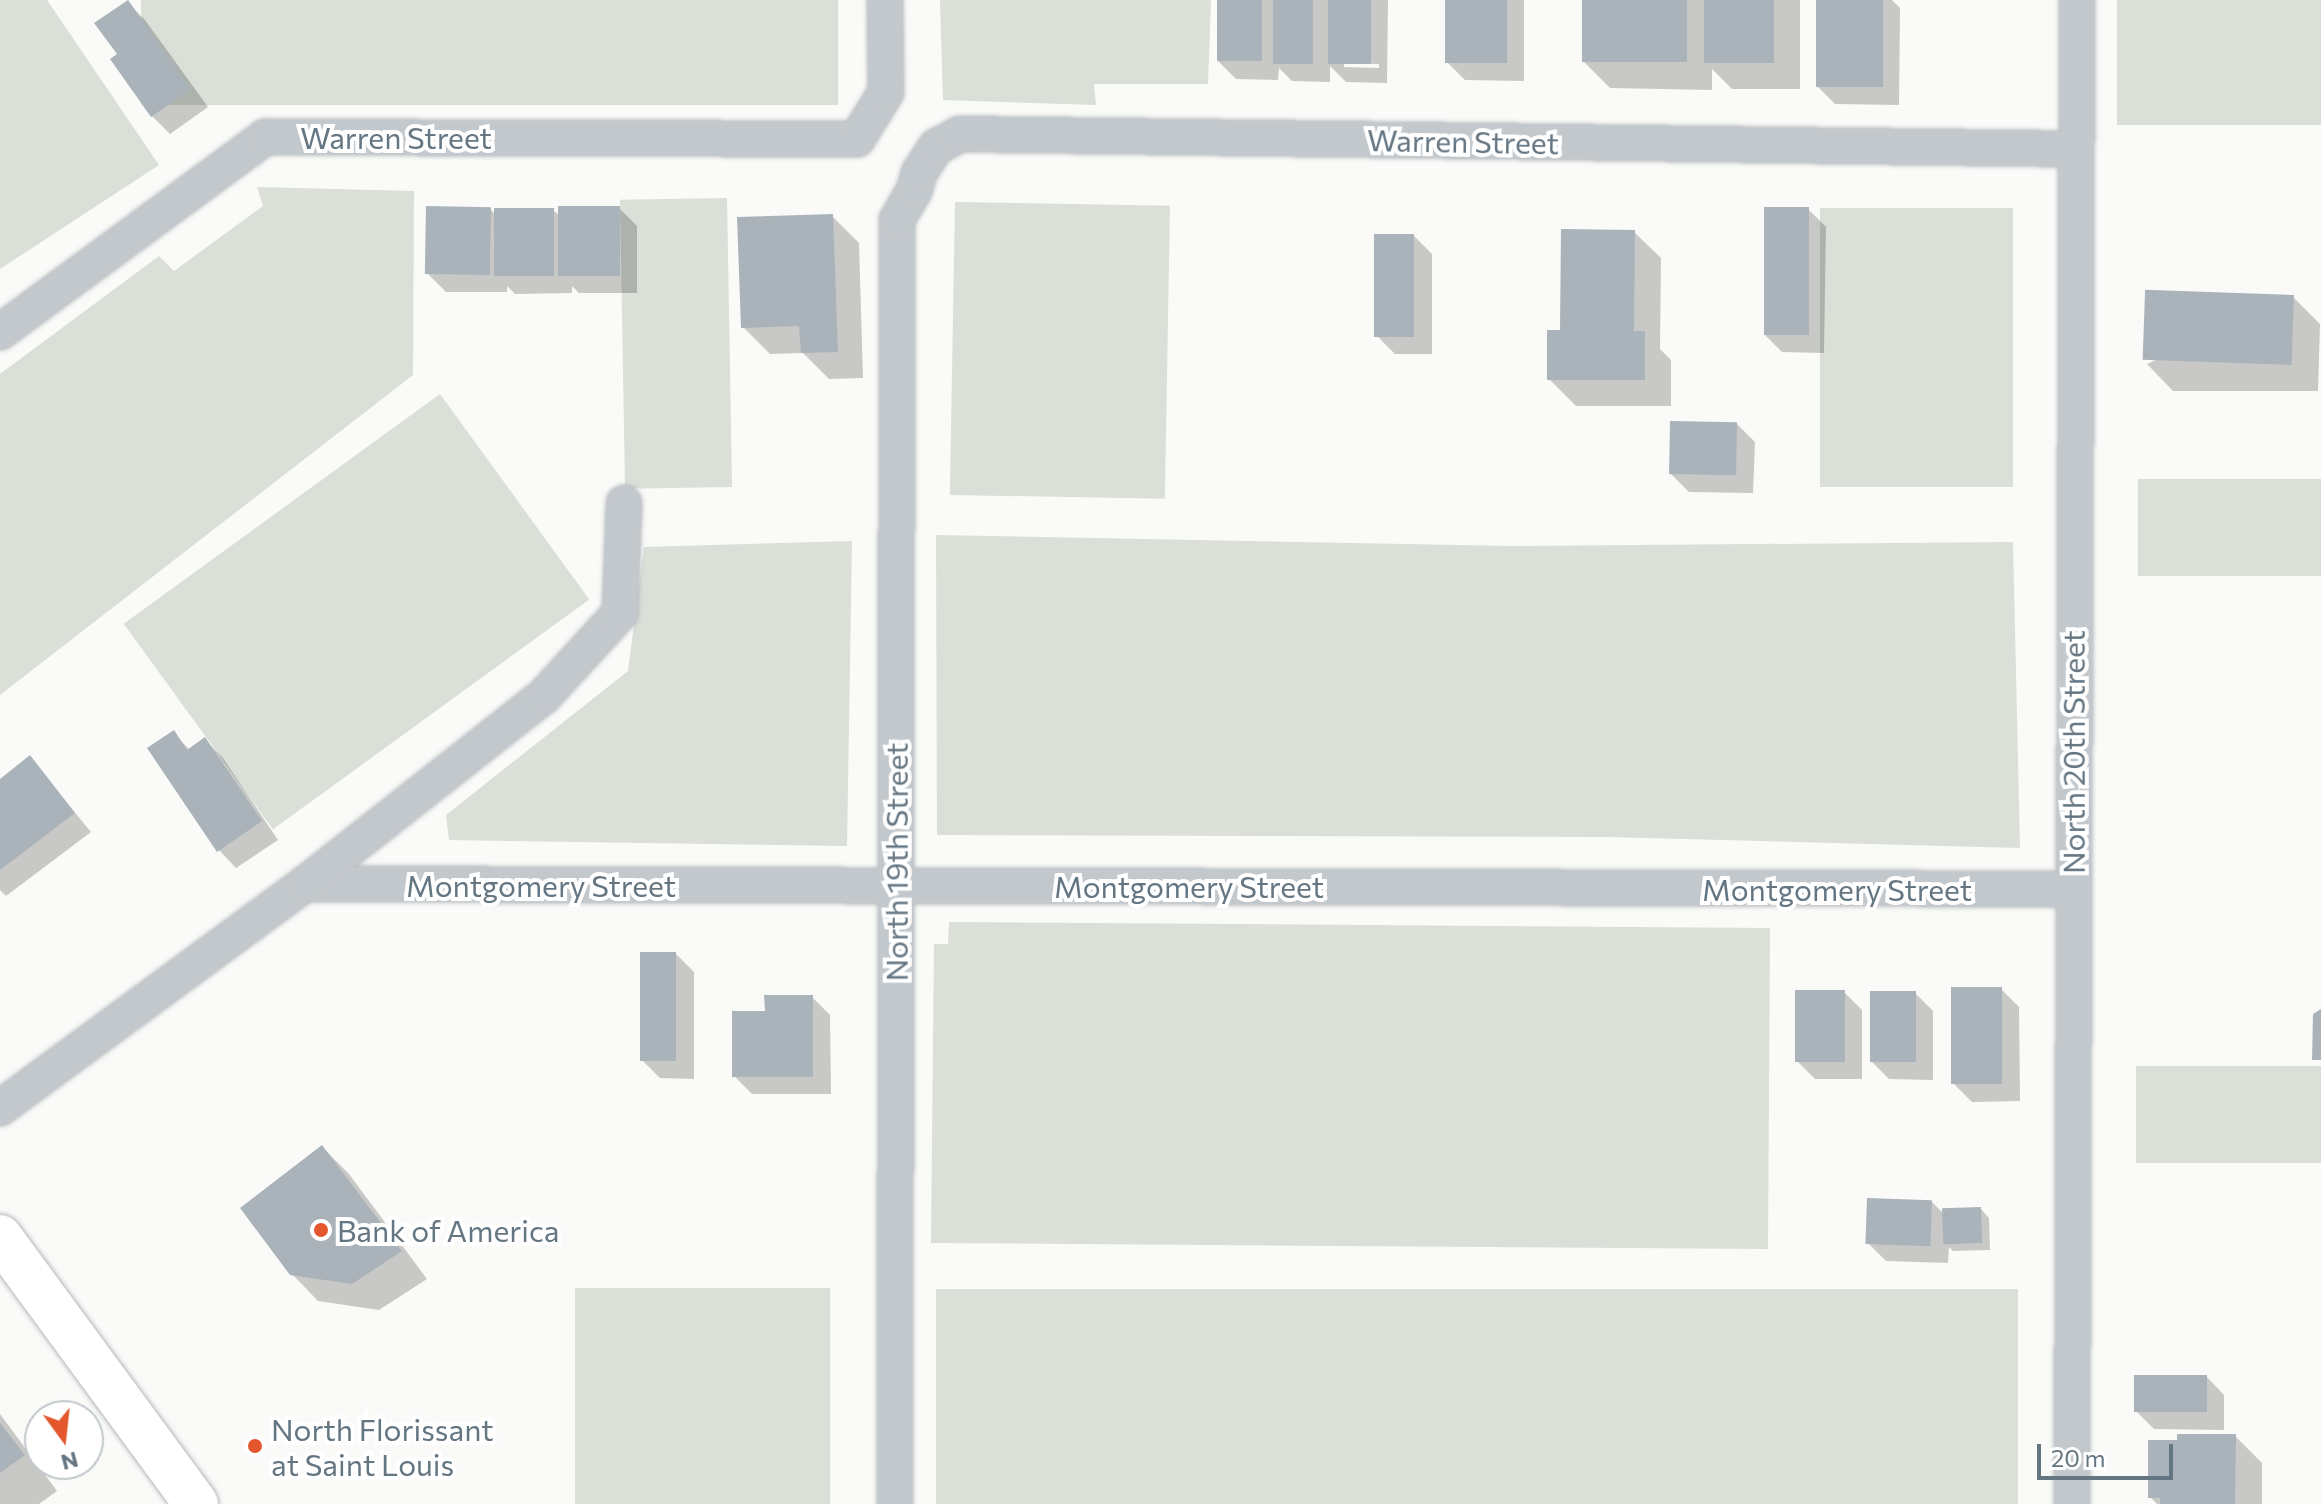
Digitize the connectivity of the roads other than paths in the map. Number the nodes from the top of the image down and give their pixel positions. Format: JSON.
{"nodes":[{"id":1,"x":885,"y":0,"type":"edge"},
{"id":2,"x":2077,"y":0,"type":"edge"},
{"id":3,"x":2076,"y":149,"type":"junction"},
{"id":4,"x":897,"y":220,"type":"joint"},
{"id":5,"x":0,"y":332,"type":"edge"},
{"id":6,"x":624,"y":503,"type":"dead end"},
{"id":7,"x":305,"y":884,"type":"junction"},
{"id":8,"x":896,"y":886,"type":"junction"},
{"id":9,"x":2072,"y":889,"type":"junction"},
{"id":10,"x":0,"y":1108,"type":"edge"},
{"id":11,"x":0,"y":1237,"type":"edge"},
{"id":12,"x":196,"y":1504,"type":"edge"},
{"id":13,"x":895,"y":1504,"type":"edge"},
{"id":14,"x":2072,"y":1504,"type":"edge"}],
"edges":[{"from":1,"to":5,"type":"street","name":"Warren Street"},
{"from":2,"to":3,"type":"street","name":"North 20th Street"},
{"from":3,"to":4,"type":"street","name":"Warren Street"},
{"from":3,"to":9,"type":"street","name":"North 20th Street"},
{"from":4,"to":8,"type":"street","name":"North 19th Street"},
{"from":6,"to":7,"type":"street"},
{"from":7,"to":8,"type":"street","name":"Montgomery Street"},
{"from":7,"to":10,"type":"street"},
{"from":8,"to":9,"type":"street","name":"Montgomery Street"},
{"from":8,"to":13,"type":"street","name":"North 19th Street"},
{"from":9,"to":14,"type":"street","name":"North 20th Street"},
{"from":11,"to":12,"type":"main road"}]}
